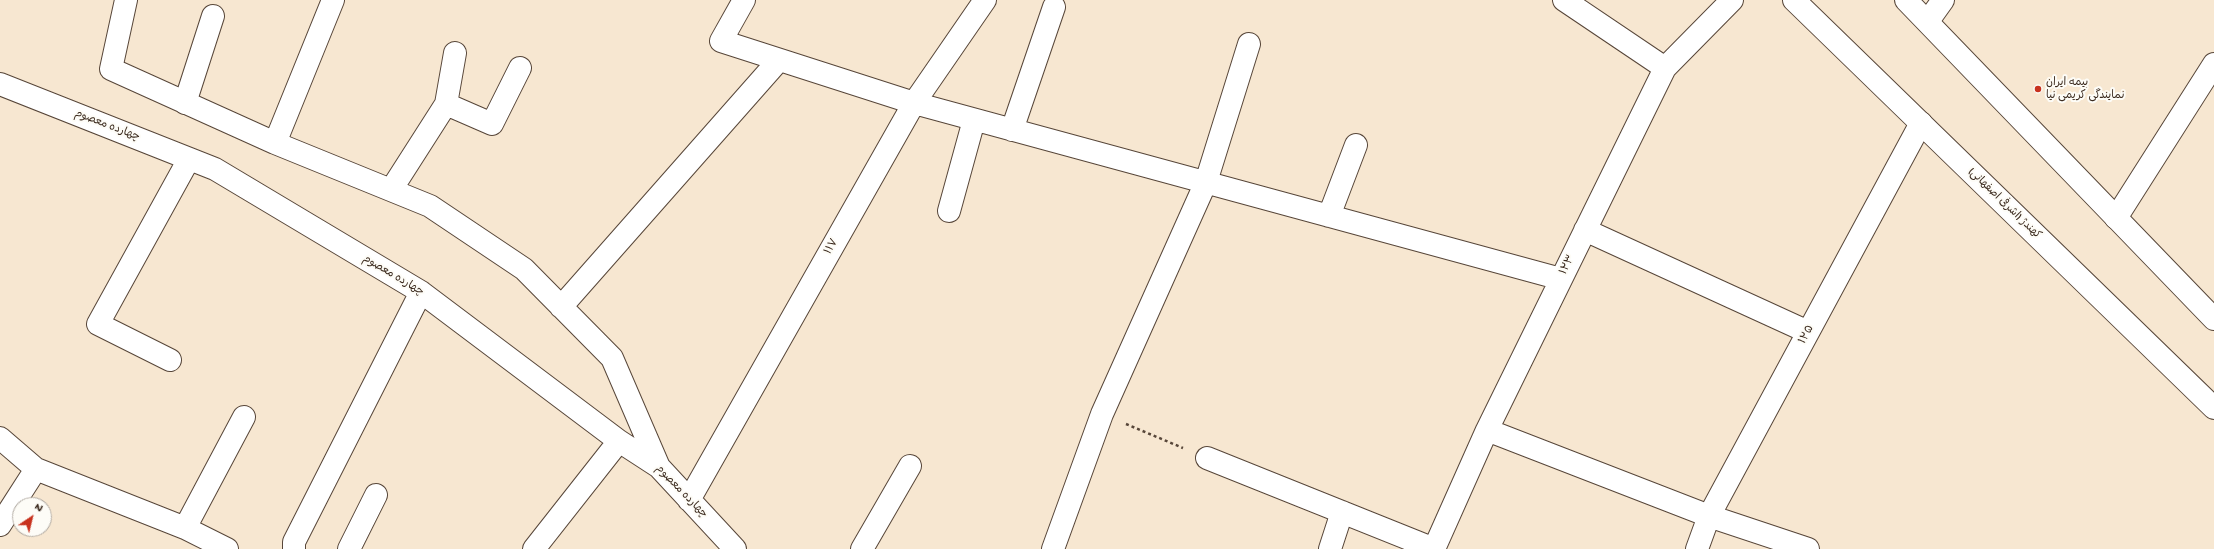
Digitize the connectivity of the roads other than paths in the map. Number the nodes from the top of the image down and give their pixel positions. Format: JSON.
{"nodes":[{"id":1,"x":126,"y":0,"type":"edge"},
{"id":2,"x":333,"y":0,"type":"edge"},
{"id":3,"x":744,"y":0,"type":"edge"},
{"id":4,"x":986,"y":0,"type":"edge"},
{"id":5,"x":1564,"y":0,"type":"edge"},
{"id":6,"x":1732,"y":0,"type":"edge"},
{"id":7,"x":1794,"y":0,"type":"edge"},
{"id":8,"x":1906,"y":0,"type":"edge"},
{"id":9,"x":1943,"y":0,"type":"edge"},
{"id":10,"x":1054,"y":7,"type":"dead end"},
{"id":11,"x":213,"y":16,"type":"dead end"},
{"id":12,"x":1928,"y":21,"type":"junction"},
{"id":13,"x":1249,"y":44,"type":"dead end"},
{"id":14,"x":455,"y":53,"type":"dead end"},
{"id":15,"x":779,"y":60,"type":"junction"},
{"id":16,"x":2214,"y":64,"type":"edge"},
{"id":17,"x":520,"y":68,"type":"dead end"},
{"id":18,"x":1665,"y":68,"type":"junction"},
{"id":19,"x":0,"y":84,"type":"edge"},
{"id":20,"x":185,"y":103,"type":"junction"},
{"id":21,"x":914,"y":103,"type":"junction"},
{"id":22,"x":446,"y":104,"type":"junction"},
{"id":23,"x":974,"y":120,"type":"junction"},
{"id":24,"x":1921,"y":123,"type":"junction"},
{"id":25,"x":1012,"y":130,"type":"junction"},
{"id":26,"x":274,"y":143,"type":"junction"},
{"id":27,"x":1356,"y":145,"type":"dead end"},
{"id":28,"x":190,"y":159,"type":"junction"},
{"id":29,"x":1206,"y":182,"type":"junction"},
{"id":30,"x":391,"y":190,"type":"junction"},
{"id":31,"x":949,"y":211,"type":"dead end"},
{"id":32,"x":1329,"y":216,"type":"junction"},
{"id":33,"x":2116,"y":218,"type":"junction"},
{"id":34,"x":1586,"y":230,"type":"junction"},
{"id":35,"x":1561,"y":279,"type":"junction"},
{"id":36,"x":421,"y":292,"type":"junction"},
{"id":37,"x":561,"y":307,"type":"junction"},
{"id":38,"x":2214,"y":320,"type":"edge"},
{"id":39,"x":1808,"y":332,"type":"junction"},
{"id":40,"x":170,"y":360,"type":"dead end"},
{"id":41,"x":2214,"y":408,"type":"edge"},
{"id":42,"x":244,"y":418,"type":"dead end"},
{"id":43,"x":1487,"y":430,"type":"junction"},
{"id":44,"x":0,"y":438,"type":"edge"},
{"id":45,"x":619,"y":440,"type":"junction"},
{"id":46,"x":1207,"y":458,"type":"road end"},
{"id":47,"x":910,"y":466,"type":"dead end"},
{"id":48,"x":658,"y":467,"type":"junction"},
{"id":49,"x":36,"y":469,"type":"junction"},
{"id":50,"x":376,"y":495,"type":"dead end"},
{"id":51,"x":689,"y":500,"type":"junction"},
{"id":52,"x":1342,"y":512,"type":"junction"},
{"id":53,"x":1708,"y":516,"type":"junction"},
{"id":54,"x":0,"y":525,"type":"edge"},
{"id":55,"x":185,"y":528,"type":"junction"},
{"id":56,"x":300,"y":547,"type":"edge"},
{"id":57,"x":227,"y":549,"type":"edge"},
{"id":58,"x":349,"y":549,"type":"edge"},
{"id":59,"x":534,"y":549,"type":"edge"},
{"id":60,"x":735,"y":549,"type":"edge"},
{"id":61,"x":862,"y":549,"type":"edge"},
{"id":62,"x":1053,"y":549,"type":"edge"},
{"id":63,"x":1330,"y":549,"type":"edge"},
{"id":64,"x":1434,"y":549,"type":"edge"},
{"id":65,"x":1697,"y":549,"type":"edge"},
{"id":66,"x":1808,"y":549,"type":"edge"}],
"edges":[{"from":1,"to":20,"type":"street"},
{"from":2,"to":26,"type":"street"},
{"from":3,"to":15,"type":"street"},
{"from":4,"to":21,"type":"street","name":"۱۱۷"},
{"from":5,"to":18,"type":"street"},
{"from":6,"to":18,"type":"street","name":"۱۲۳"},
{"from":7,"to":24,"type":"street","name":"کهندژ (اشرفی اصفهانی)"},
{"from":8,"to":12,"type":"street"},
{"from":9,"to":12,"type":"street"},
{"from":10,"to":25,"type":"street"},
{"from":11,"to":20,"type":"street"},
{"from":12,"to":33,"type":"street"},
{"from":13,"to":29,"type":"street"},
{"from":14,"to":22,"type":"street"},
{"from":15,"to":21,"type":"street"},
{"from":15,"to":37,"type":"street"},
{"from":16,"to":33,"type":"street"},
{"from":17,"to":22,"type":"street"},
{"from":18,"to":34,"type":"street","name":"۱۲۳"},
{"from":19,"to":28,"type":"street","name":"چهارده معصوم"},
{"from":20,"to":26,"type":"street"},
{"from":21,"to":23,"type":"street"},
{"from":21,"to":51,"type":"street","name":"۱۱۷"},
{"from":22,"to":30,"type":"street"},
{"from":23,"to":25,"type":"street"},
{"from":23,"to":31,"type":"street"},
{"from":24,"to":39,"type":"street","name":"۱۲۵"},
{"from":24,"to":41,"type":"street","name":"کهندژ (اشرفی اصفهانی)"},
{"from":25,"to":29,"type":"street"},
{"from":26,"to":30,"type":"street"},
{"from":27,"to":32,"type":"street"},
{"from":28,"to":36,"type":"street","name":"چهارده معصوم"},
{"from":28,"to":40,"type":"street"},
{"from":29,"to":32,"type":"street"},
{"from":29,"to":62,"type":"street"},
{"from":30,"to":37,"type":"street"},
{"from":32,"to":35,"type":"street"},
{"from":33,"to":38,"type":"street"},
{"from":34,"to":35,"type":"street","name":"۱۲۳"},
{"from":34,"to":39,"type":"street"},
{"from":35,"to":43,"type":"street","name":"۱۲۳"},
{"from":36,"to":45,"type":"street","name":"چهارده معصوم"},
{"from":36,"to":56,"type":"street"},
{"from":37,"to":48,"type":"street"},
{"from":39,"to":53,"type":"street","name":"۱۲۵"},
{"from":42,"to":55,"type":"street"},
{"from":43,"to":53,"type":"street"},
{"from":43,"to":64,"type":"street","name":"۱۲۳"},
{"from":44,"to":49,"type":"street"},
{"from":45,"to":48,"type":"street","name":"چهارده معصوم"},
{"from":45,"to":59,"type":"street"},
{"from":46,"to":52,"type":"street"},
{"from":47,"to":61,"type":"street"},
{"from":48,"to":51,"type":"street","name":"چهارده معصوم"},
{"from":49,"to":54,"type":"street"},
{"from":49,"to":55,"type":"street"},
{"from":50,"to":58,"type":"street"},
{"from":51,"to":60,"type":"street","name":"چهارده معصوم"},
{"from":52,"to":63,"type":"street"},
{"from":52,"to":64,"type":"street"},
{"from":53,"to":65,"type":"street","name":"۱۲۵"},
{"from":53,"to":66,"type":"street"},
{"from":55,"to":57,"type":"street"}]}
